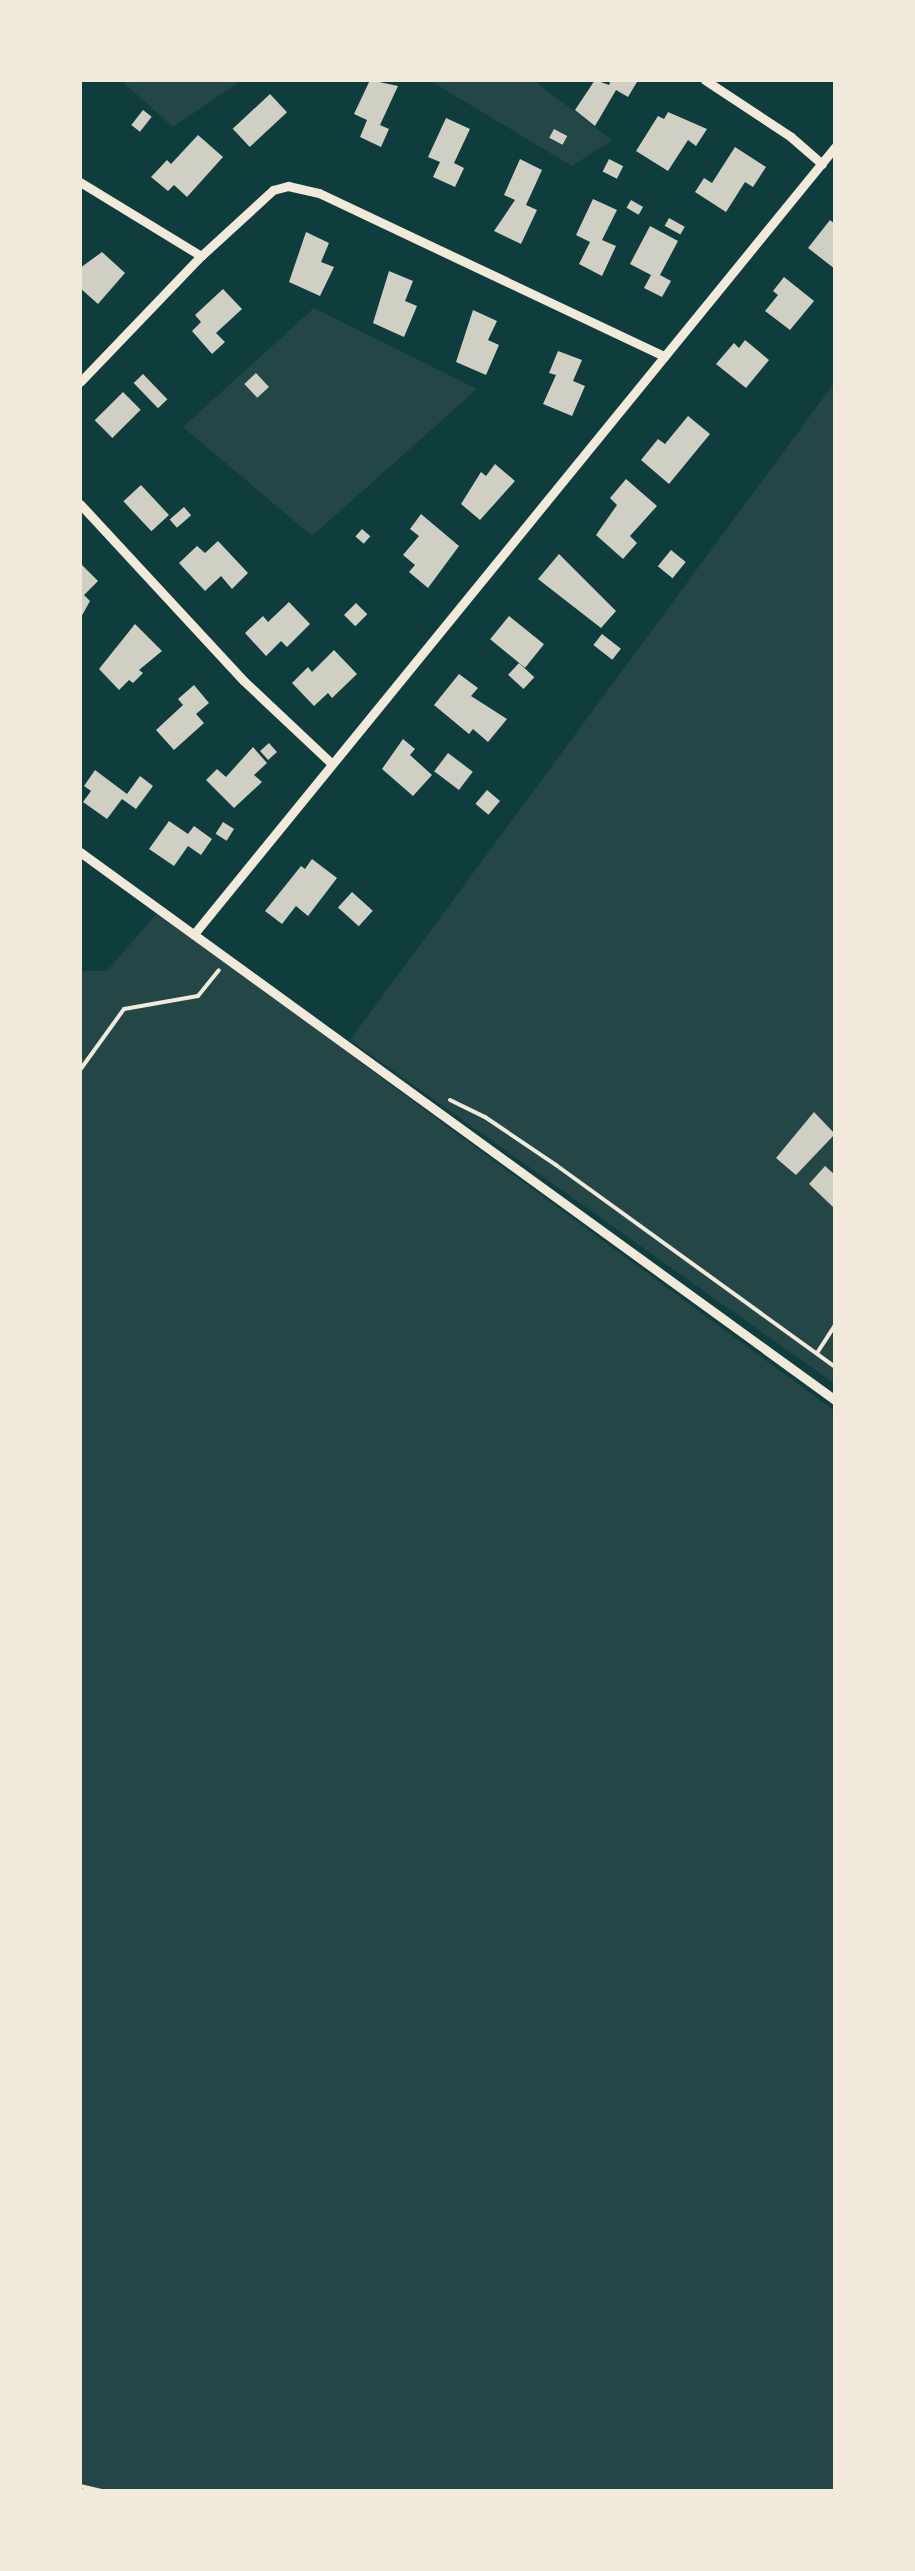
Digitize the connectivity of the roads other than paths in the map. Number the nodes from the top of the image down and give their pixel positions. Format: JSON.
{"nodes":[{"id":1,"x":704,"y":80,"type":"edge"},
{"id":2,"x":835,"y":147,"type":"edge"},
{"id":3,"x":822,"y":164,"type":"junction"},
{"id":4,"x":80,"y":182,"type":"edge"},
{"id":5,"x":200,"y":256,"type":"junction"},
{"id":6,"x":664,"y":356,"type":"junction"},
{"id":7,"x":80,"y":382,"type":"edge"},
{"id":8,"x":80,"y":504,"type":"edge"},
{"id":9,"x":331,"y":763,"type":"junction"},
{"id":10,"x":80,"y":852,"type":"edge"},
{"id":11,"x":194,"y":934,"type":"junction"},
{"id":12,"x":835,"y":1400,"type":"edge"}],
"edges":[{"from":1,"to":3,"type":"street"},
{"from":2,"to":3,"type":"street"},
{"from":3,"to":6,"type":"street"},
{"from":4,"to":5,"type":"street"},
{"from":5,"to":6,"type":"street"},
{"from":5,"to":7,"type":"street"},
{"from":6,"to":9,"type":"street"},
{"from":8,"to":9,"type":"street"},
{"from":9,"to":11,"type":"street"},
{"from":10,"to":11,"type":"street"},
{"from":11,"to":12,"type":"street"}]}
